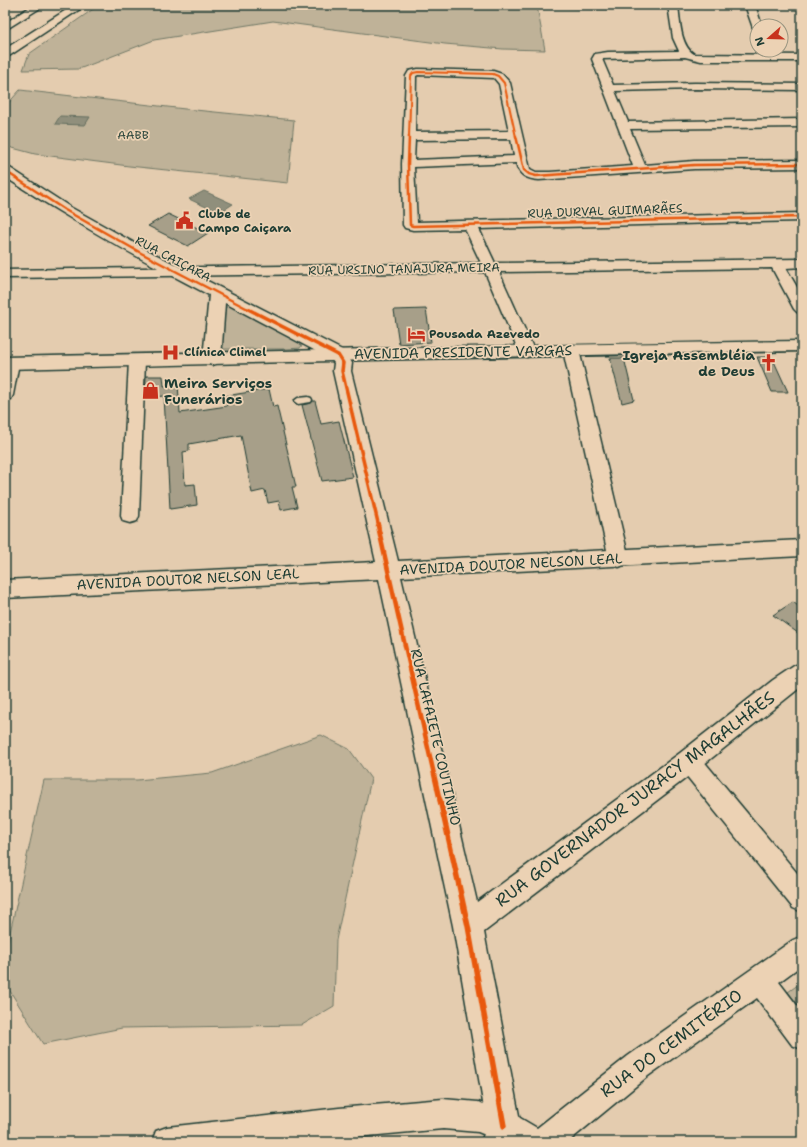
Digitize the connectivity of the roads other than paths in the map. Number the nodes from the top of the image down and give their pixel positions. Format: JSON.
{"nodes":[{"id":1,"x":40,"y":5,"type":"edge"},
{"id":2,"x":81,"y":5,"type":"edge"},
{"id":3,"x":673,"y":5,"type":"edge"},
{"id":4,"x":750,"y":5,"type":"edge"},
{"id":5,"x":755,"y":18,"type":"edge"},
{"id":6,"x":5,"y":26,"type":"edge"},
{"id":7,"x":5,"y":54,"type":"edge"},
{"id":8,"x":687,"y":54,"type":"junction"},
{"id":9,"x":749,"y":55,"type":"edge"},
{"id":10,"x":789,"y":57,"type":"edge"},
{"id":11,"x":802,"y":58,"type":"edge"},
{"id":12,"x":802,"y":87,"type":"edge"},
{"id":13,"x":608,"y":88,"type":"junction"},
{"id":14,"x":802,"y":123,"type":"edge"},
{"id":15,"x":623,"y":126,"type":"junction"},
{"id":16,"x":516,"y":134,"type":"junction"},
{"id":17,"x":409,"y":136,"type":"junction"},
{"id":18,"x":521,"y":159,"type":"junction"},
{"id":19,"x":408,"y":164,"type":"junction"},
{"id":20,"x":802,"y":164,"type":"edge"},
{"id":21,"x":640,"y":169,"type":"junction"},
{"id":22,"x":5,"y":171,"type":"edge"},
{"id":23,"x":802,"y":217,"type":"edge"},
{"id":24,"x":470,"y":225,"type":"junction"},
{"id":25,"x":802,"y":263,"type":"edge"},
{"id":26,"x":777,"y":264,"type":"junction"},
{"id":27,"x":490,"y":268,"type":"junction"},
{"id":28,"x":179,"y":272,"type":"junction"},
{"id":29,"x":5,"y":274,"type":"edge"},
{"id":30,"x":217,"y":294,"type":"junction"},
{"id":31,"x":802,"y":309,"type":"edge"},
{"id":32,"x":802,"y":346,"type":"edge"},
{"id":33,"x":571,"y":350,"type":"junction"},
{"id":34,"x":527,"y":352,"type":"junction"},
{"id":35,"x":338,"y":355,"type":"junction"},
{"id":36,"x":212,"y":359,"type":"junction"},
{"id":37,"x":137,"y":361,"type":"junction"},
{"id":38,"x":8,"y":363,"type":"edge"},
{"id":39,"x":5,"y":395,"type":"edge"},
{"id":40,"x":308,"y":400,"type":"dead end"},
{"id":41,"x":298,"y":401,"type":"dead end"},
{"id":42,"x":130,"y":516,"type":"dead end"},
{"id":43,"x":802,"y":548,"type":"edge"},
{"id":44,"x":619,"y":559,"type":"junction"},
{"id":45,"x":388,"y":569,"type":"junction"},
{"id":46,"x":5,"y":589,"type":"edge"},
{"id":47,"x":802,"y":673,"type":"edge"},
{"id":48,"x":689,"y":761,"type":"junction"},
{"id":49,"x":802,"y":899,"type":"edge"},
{"id":50,"x":468,"y":926,"type":"junction"},
{"id":51,"x":802,"y":949,"type":"edge"},
{"id":52,"x":760,"y":979,"type":"junction"},
{"id":53,"x":802,"y":1035,"type":"edge"},
{"id":54,"x":501,"y":1134,"type":"edge"},
{"id":55,"x":167,"y":1142,"type":"edge"},
{"id":56,"x":532,"y":1142,"type":"edge"},
{"id":57,"x":544,"y":1142,"type":"edge"}],
"edges":[{"from":1,"to":6,"type":"street"},
{"from":2,"to":7,"type":"street"},
{"from":3,"to":8,"type":"street"},
{"from":4,"to":5,"type":"street"},
{"from":8,"to":9,"type":"street"},
{"from":8,"to":13,"type":"street"},
{"from":10,"to":11,"type":"street"},
{"from":12,"to":13,"type":"street"},
{"from":13,"to":15,"type":"street"},
{"from":14,"to":15,"type":"street"},
{"from":15,"to":21,"type":"street"},
{"from":16,"to":17,"type":"street"},
{"from":16,"to":17,"type":"street"},
{"from":16,"to":18,"type":"street"},
{"from":17,"to":19,"type":"street"},
{"from":18,"to":19,"type":"street"},
{"from":18,"to":21,"type":"street"},
{"from":19,"to":24,"type":"street","name":"RUA DURVAL GUIMARÃES"},
{"from":20,"to":21,"type":"street"},
{"from":22,"to":28,"type":"street","name":"RUA CAIÇARA"},
{"from":23,"to":24,"type":"street","name":"RUA DURVAL GUIMARÃES"},
{"from":24,"to":27,"type":"street"},
{"from":25,"to":26,"type":"street","name":"RUA URSINO TANAJURA MEIRA"},
{"from":26,"to":27,"type":"street","name":"RUA URSINO TANAJURA MEIRA"},
{"from":26,"to":31,"type":"street"},
{"from":27,"to":28,"type":"street","name":"RUA URSINO TANAJURA MEIRA"},
{"from":27,"to":34,"type":"street"},
{"from":28,"to":29,"type":"street","name":"RUA URSINO TANAJURA MEIRA"},
{"from":28,"to":30,"type":"street","name":"RUA CAIÇARA"},
{"from":30,"to":35,"type":"street","name":"RUA CAIÇARA"},
{"from":30,"to":36,"type":"street"},
{"from":32,"to":33,"type":"street","name":"AVENIDA PRESIDENTE VARGAS"},
{"from":33,"to":34,"type":"street","name":"AVENIDA PRESIDENTE VARGAS"},
{"from":33,"to":44,"type":"street"},
{"from":34,"to":35,"type":"street","name":"AVENIDA PRESIDENTE VARGAS"},
{"from":35,"to":36,"type":"street","name":"AVENIDA PRESIDENTE VARGAS"},
{"from":35,"to":45,"type":"street","name":"RUA LAFAIETE COUTINHO"},
{"from":36,"to":37,"type":"street","name":"AVENIDA PRESIDENTE VARGAS"},
{"from":37,"to":38,"type":"street","name":"AVENIDA PRESIDENTE VARGAS"},
{"from":37,"to":42,"type":"street"},
{"from":38,"to":39,"type":"street"},
{"from":40,"to":41,"type":"lane"},
{"from":43,"to":44,"type":"street","name":"AVENIDA DOUTOR NELSON LEAL"},
{"from":44,"to":45,"type":"street","name":"AVENIDA DOUTOR NELSON LEAL"},
{"from":45,"to":46,"type":"street","name":"AVENIDA DOUTOR NELSON LEAL"},
{"from":45,"to":50,"type":"street","name":"RUA LAFAIETE COUTINHO"},
{"from":47,"to":48,"type":"street","name":"RUA GOVERNADOR JURACY MAGALHÃES"},
{"from":48,"to":49,"type":"street"},
{"from":48,"to":50,"type":"street","name":"RUA GOVERNADOR JURACY MAGALHÃES"},
{"from":50,"to":54,"type":"street","name":"RUA LAFAIETE COUTINHO"},
{"from":51,"to":52,"type":"street","name":"RUA DO CEMITÉRIO"},
{"from":52,"to":53,"type":"street"},
{"from":52,"to":57,"type":"street","name":"RUA DO CEMITÉRIO"},
{"from":54,"to":55,"type":"street"},
{"from":54,"to":56,"type":"street"}]}
